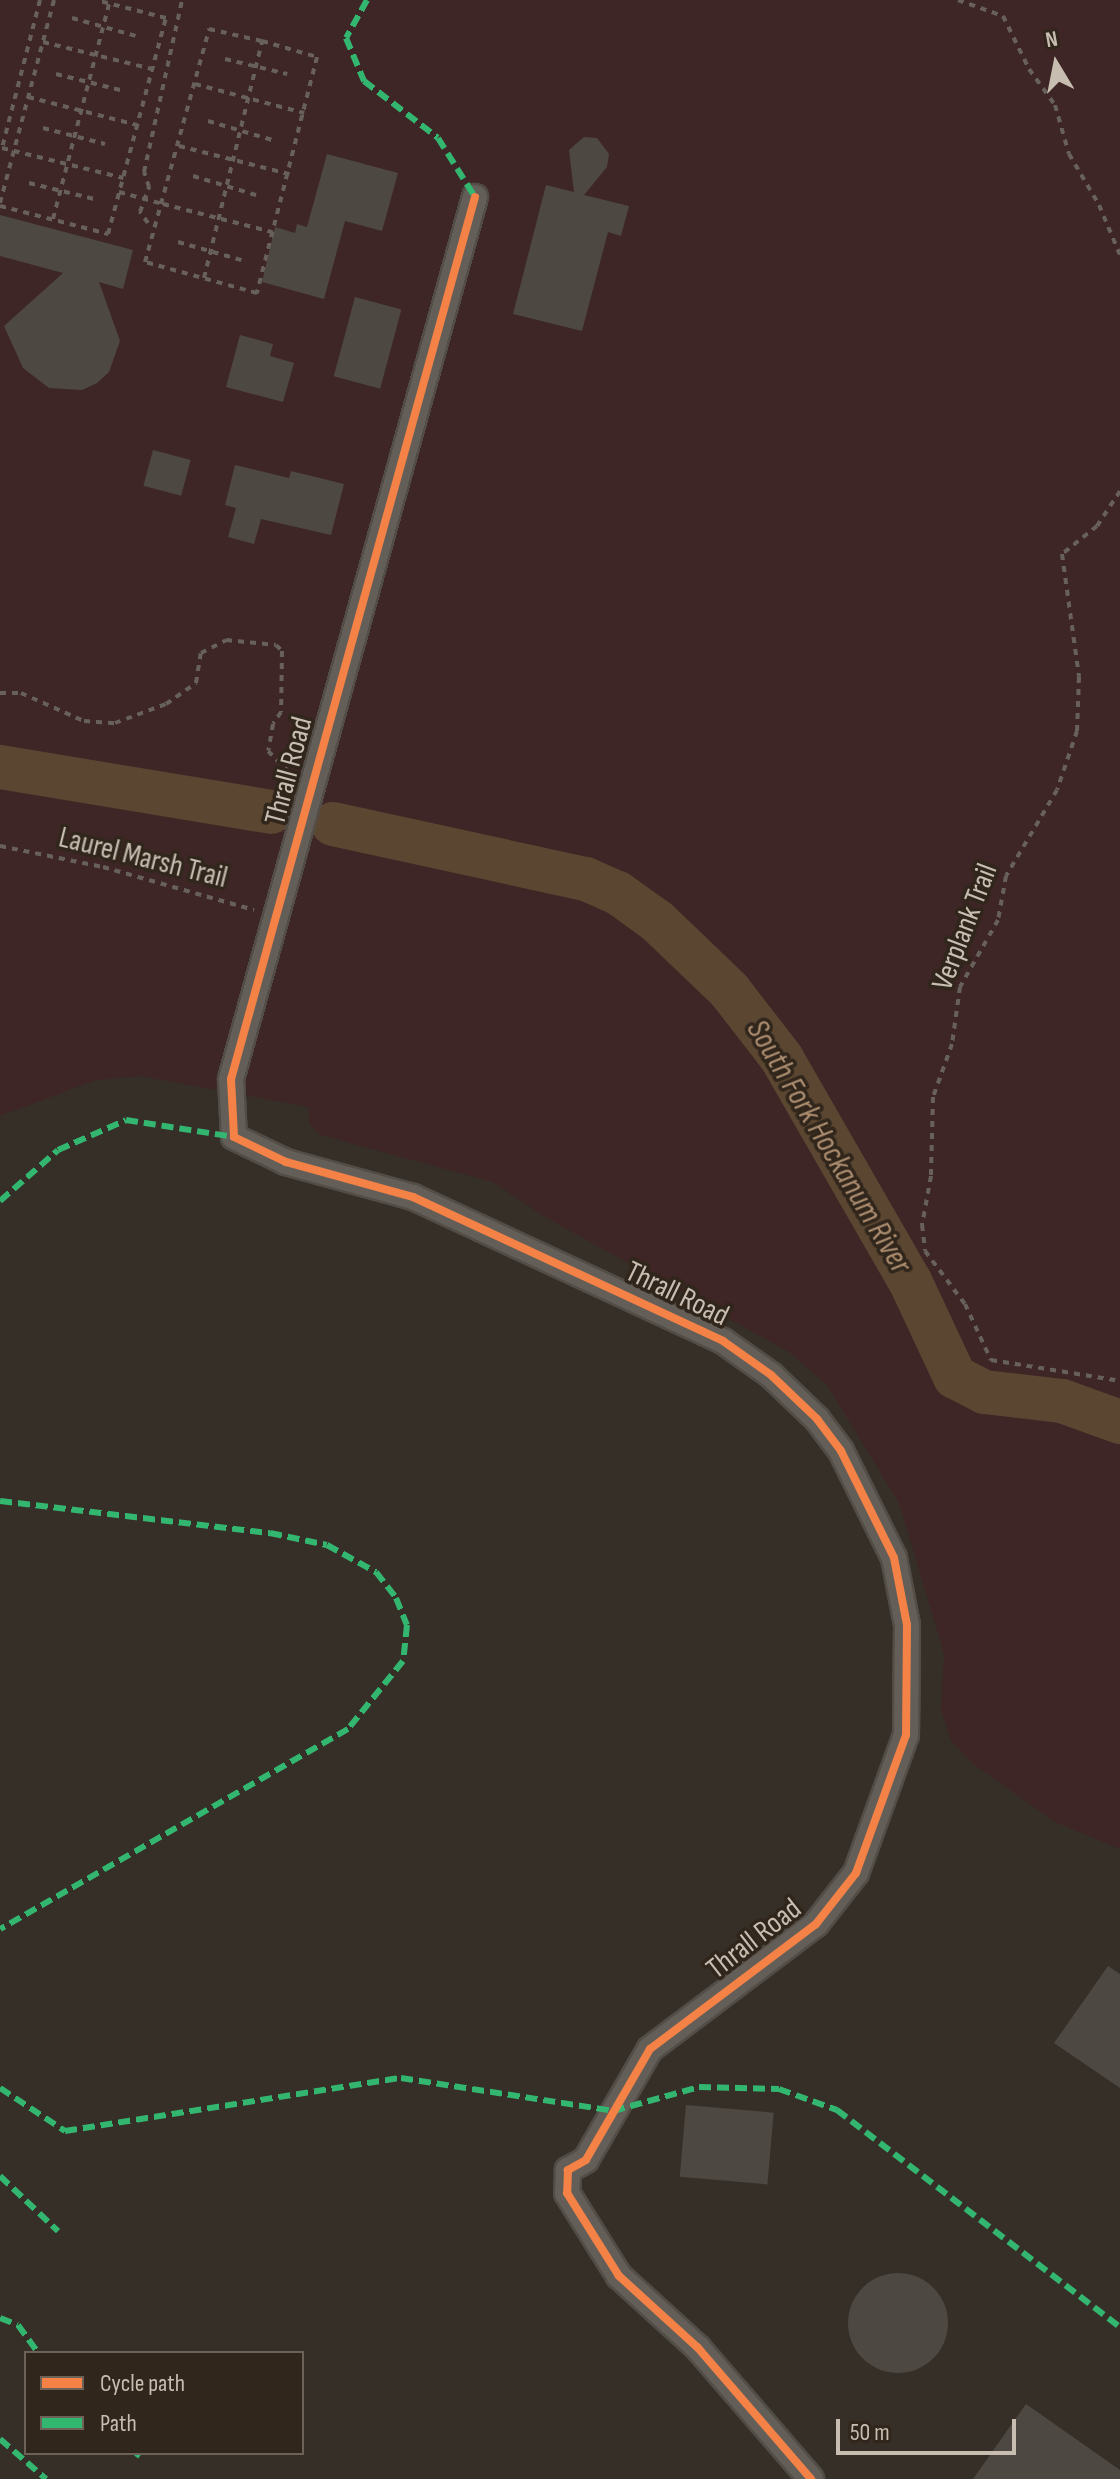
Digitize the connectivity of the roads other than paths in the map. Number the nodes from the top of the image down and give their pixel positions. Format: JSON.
{"nodes":[{"id":1,"x":475,"y":197,"type":"dead end"},
{"id":2,"x":811,"y":2479,"type":"edge"}],
"edges":[{"from":1,"to":2,"type":"street","name":"Thrall Road"}]}
